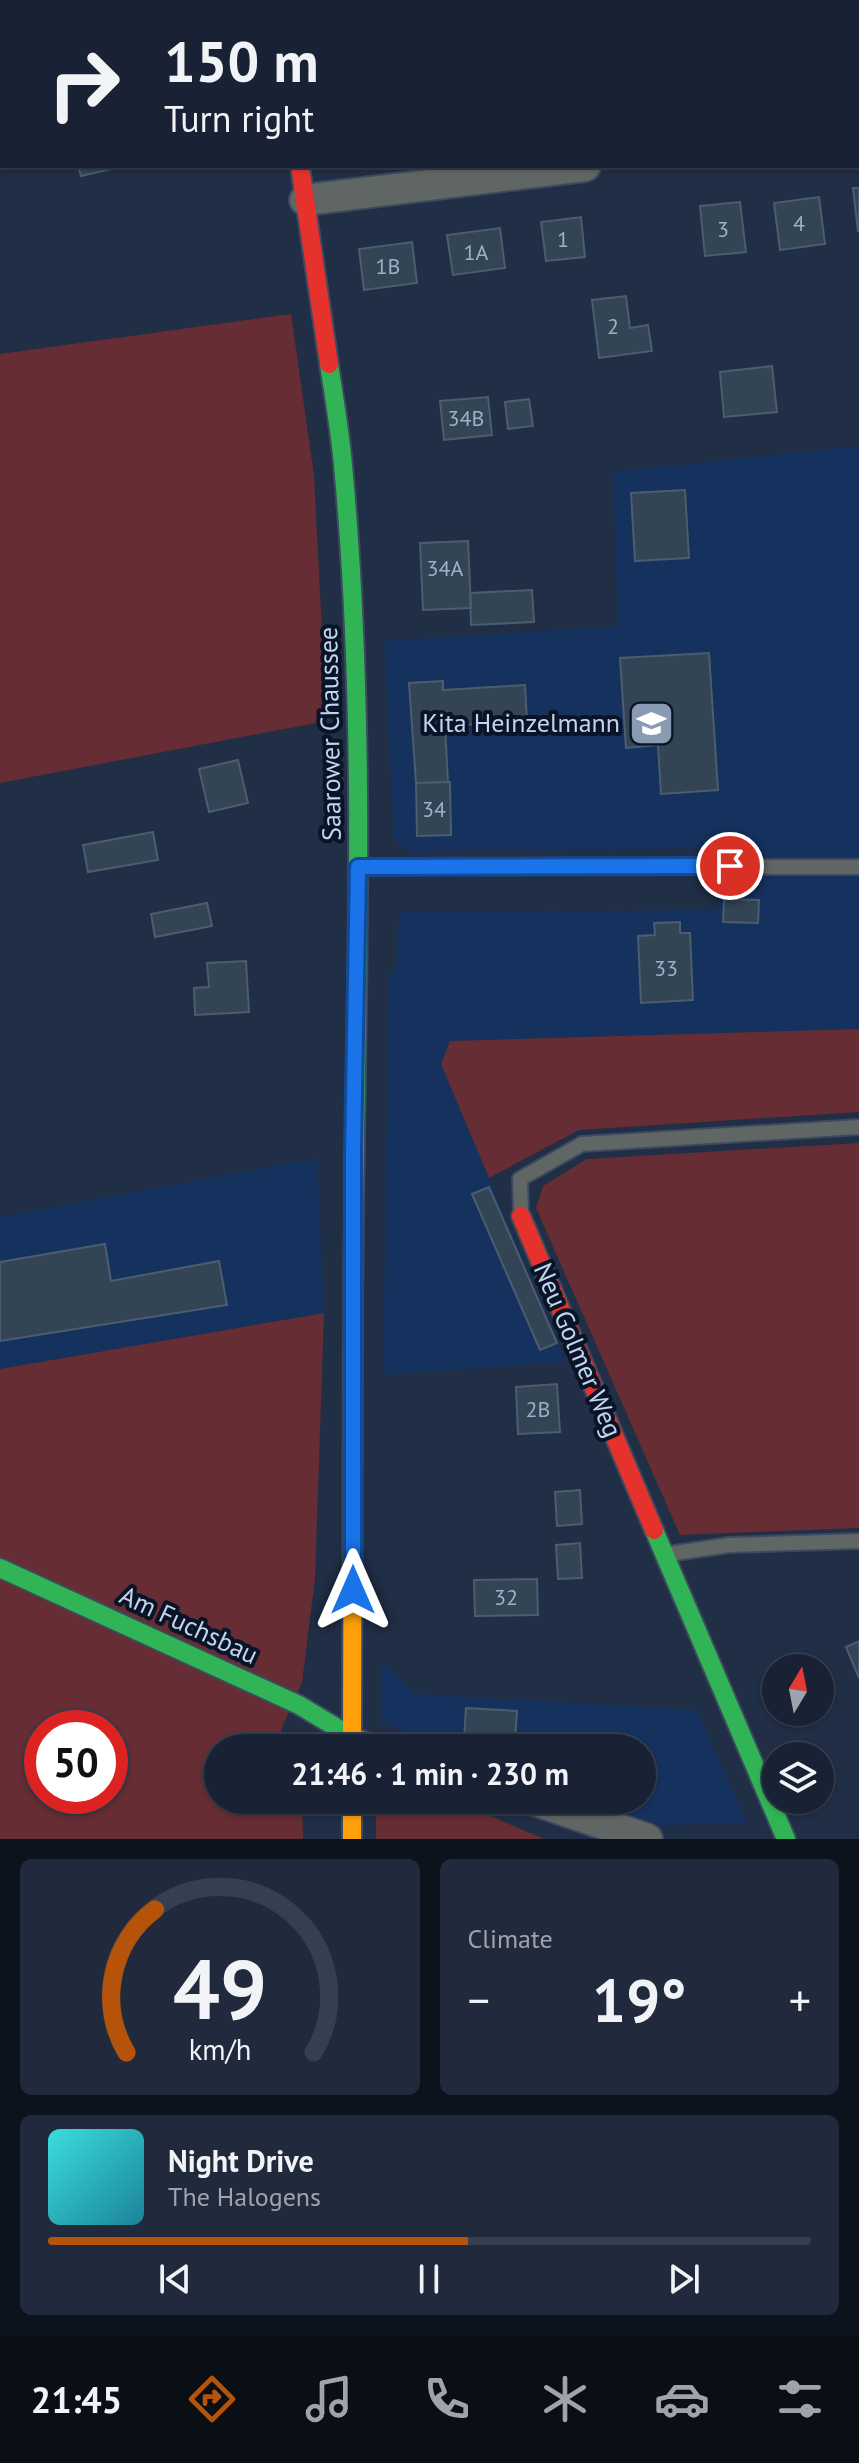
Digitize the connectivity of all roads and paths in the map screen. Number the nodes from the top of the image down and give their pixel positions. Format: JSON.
{"nodes":[{"id":1,"x":300,"y":168,"type":"edge"},
{"id":2,"x":569,"y":168,"type":"edge"},
{"id":3,"x":305,"y":200,"type":"junction"},
{"id":4,"x":358,"y":867,"type":"junction"},
{"id":5,"x":859,"y":867,"type":"edge"},
{"id":6,"x":859,"y":1127,"type":"edge"},
{"id":7,"x":521,"y":1216,"type":"joint"},
{"id":8,"x":859,"y":1541,"type":"edge"},
{"id":9,"x":665,"y":1554,"type":"junction"},
{"id":10,"x":0,"y":1568,"type":"edge"},
{"id":11,"x":341,"y":1734,"type":"edge"},
{"id":12,"x":352,"y":1734,"type":"edge"},
{"id":13,"x":352,"y":1814,"type":"edge"},
{"id":14,"x":575,"y":1814,"type":"edge"},
{"id":15,"x":352,"y":1839,"type":"edge"},
{"id":16,"x":647,"y":1839,"type":"edge"},
{"id":17,"x":786,"y":1839,"type":"edge"}],
"edges":[{"from":1,"to":3,"type":"main road","name":"Saarower Chaussee"},
{"from":2,"to":3,"type":"street"},
{"from":3,"to":4,"type":"main road","name":"Saarower Chaussee"},
{"from":4,"to":5,"type":"lane"},
{"from":4,"to":12,"type":"main road","name":"Saarower Chaussee"},
{"from":6,"to":7,"type":"lane","name":"Neu Golmer Weg"},
{"from":7,"to":9,"type":"main road","name":"Neu Golmer Weg"},
{"from":8,"to":9,"type":"lane"},
{"from":9,"to":17,"type":"main road","name":"Neu Golmer Weg"},
{"from":10,"to":11,"type":"main road","name":"Am Fuchsbau"},
{"from":13,"to":15,"type":"main road"},
{"from":14,"to":16,"type":"street"}]}
